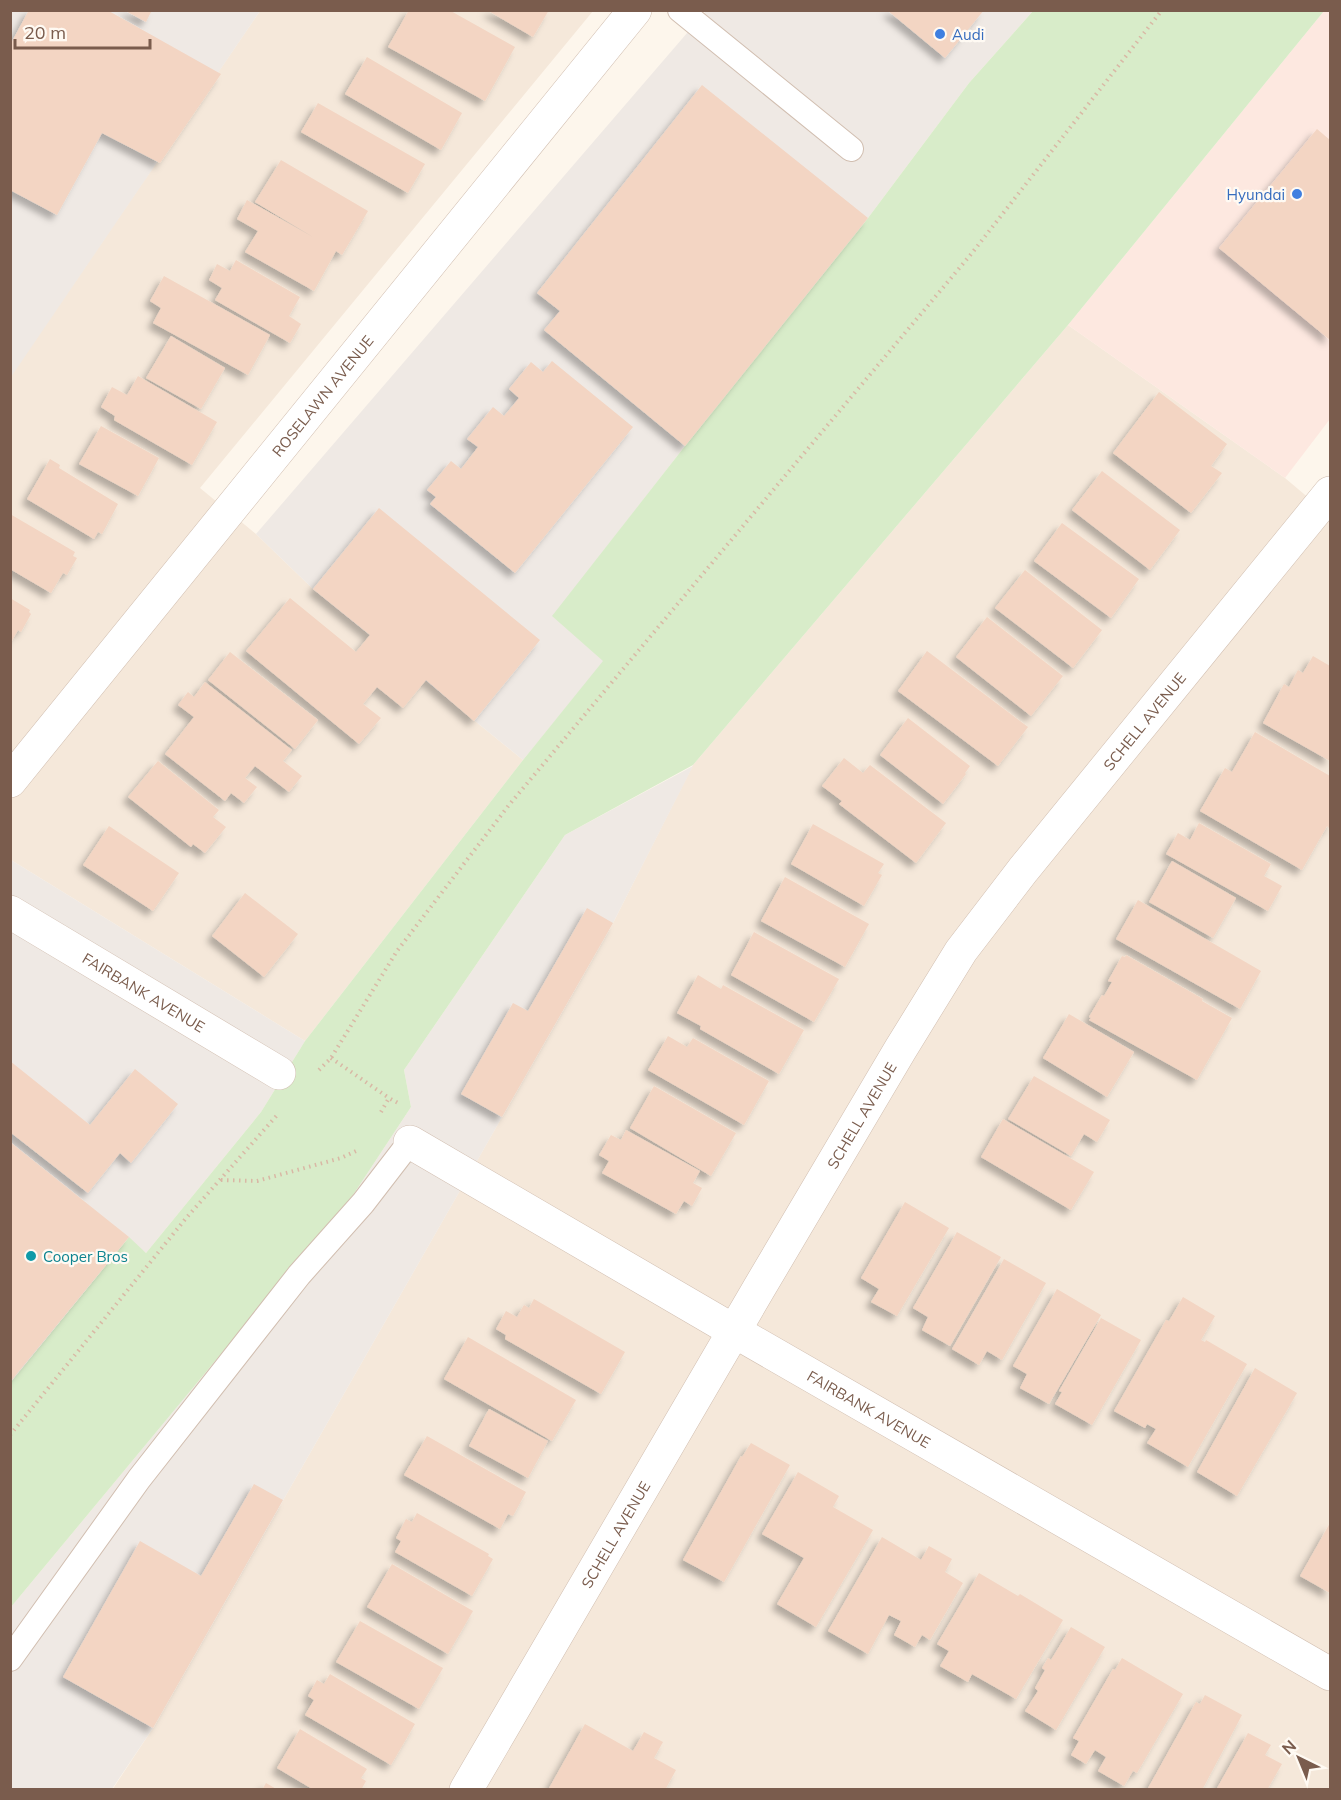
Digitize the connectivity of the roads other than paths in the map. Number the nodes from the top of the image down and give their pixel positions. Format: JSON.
{"nodes":[{"id":1,"x":635,"y":10,"type":"edge"},
{"id":2,"x":680,"y":10,"type":"edge"},
{"id":3,"x":851,"y":149,"type":"dead end"},
{"id":4,"x":1330,"y":493,"type":"edge"},
{"id":5,"x":10,"y":781,"type":"edge"},
{"id":6,"x":10,"y":912,"type":"edge"},
{"id":7,"x":279,"y":1073,"type":"dead end"},
{"id":8,"x":410,"y":1142,"type":"joint"},
{"id":9,"x":734,"y":1331,"type":"junction"},
{"id":10,"x":10,"y":1659,"type":"edge"},
{"id":11,"x":1330,"y":1674,"type":"edge"},
{"id":12,"x":466,"y":1790,"type":"edge"}],
"edges":[{"from":1,"to":5,"type":"street","name":"ROSELAWN AVENUE"},
{"from":2,"to":3,"type":"lane"},
{"from":4,"to":9,"type":"street","name":"SCHELL AVENUE"},
{"from":6,"to":7,"type":"street","name":"FAIRBANK AVENUE"},
{"from":8,"to":9,"type":"street","name":"FAIRBANK AVENUE"},
{"from":8,"to":10,"type":"lane"},
{"from":9,"to":11,"type":"street","name":"FAIRBANK AVENUE"},
{"from":9,"to":12,"type":"street","name":"SCHELL AVENUE"}]}
